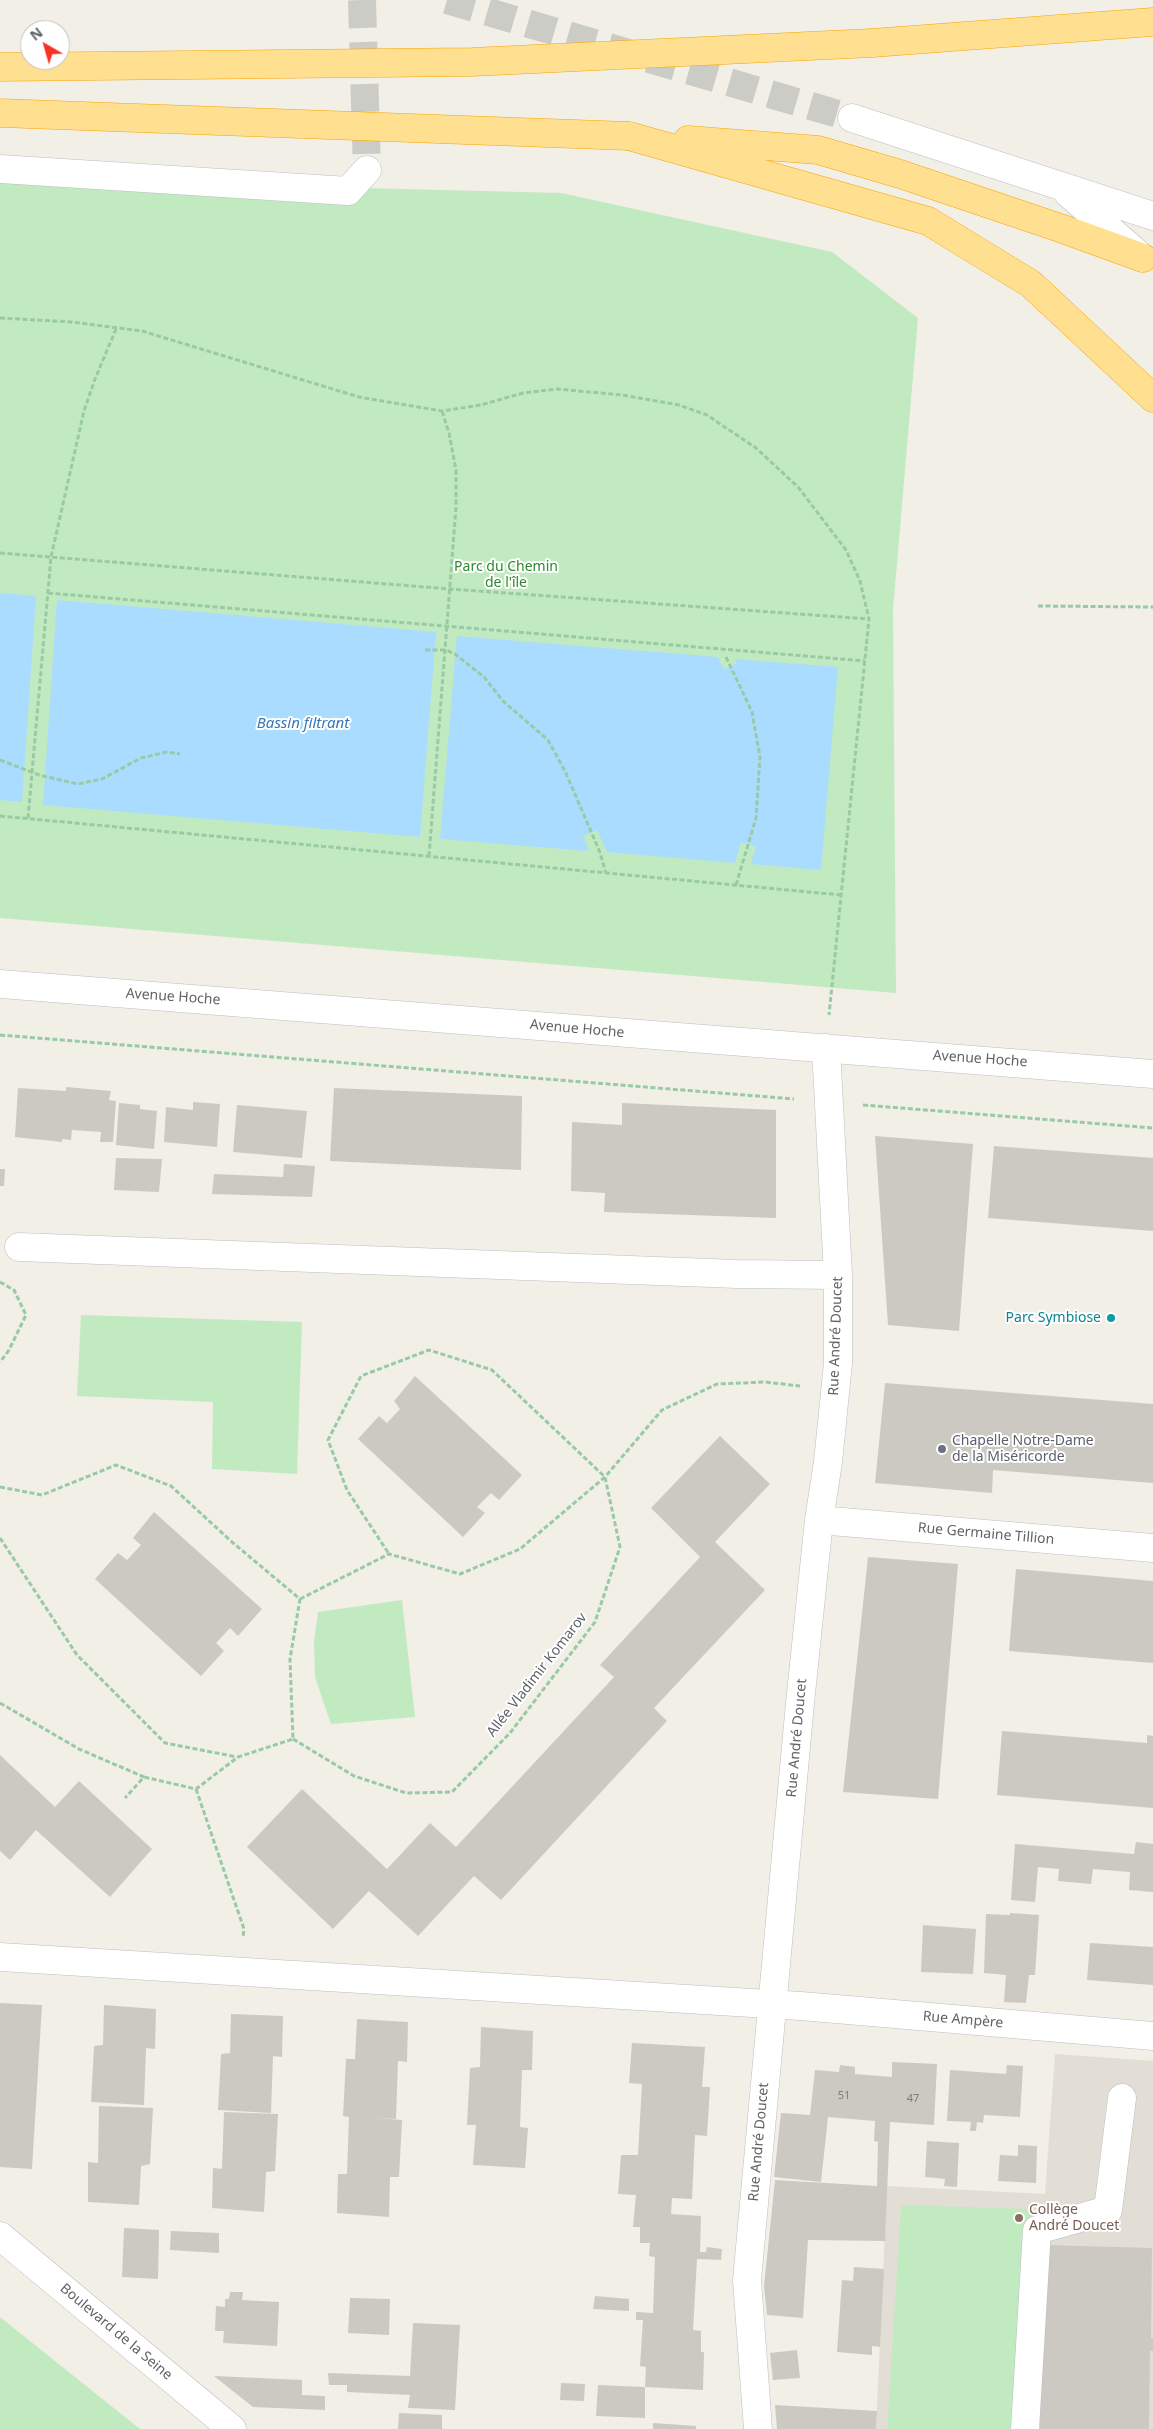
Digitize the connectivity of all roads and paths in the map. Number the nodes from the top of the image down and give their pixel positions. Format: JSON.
{"nodes":[{"id":1,"x":1153,"y":22,"type":"edge"},
{"id":2,"x":0,"y":67,"type":"edge"},
{"id":3,"x":0,"y":113,"type":"edge"},
{"id":4,"x":852,"y":118,"type":"tunnel mouth"},
{"id":5,"x":629,"y":136,"type":"junction"},
{"id":6,"x":0,"y":169,"type":"edge"},
{"id":7,"x":367,"y":170,"type":"tunnel mouth"},
{"id":8,"x":1059,"y":185,"type":"junction"},
{"id":9,"x":1153,"y":216,"type":"edge"},
{"id":10,"x":1143,"y":258,"type":"joint"},
{"id":11,"x":0,"y":318,"type":"edge"},
{"id":12,"x":116,"y":329,"type":"junction"},
{"id":13,"x":1153,"y":398,"type":"edge"},
{"id":14,"x":442,"y":411,"type":"junction"},
{"id":15,"x":0,"y":553,"type":"edge"},
{"id":16,"x":51,"y":557,"type":"junction"},
{"id":17,"x":450,"y":589,"type":"junction"},
{"id":18,"x":48,"y":593,"type":"junction"},
{"id":19,"x":1038,"y":606,"type":"dead end"},
{"id":20,"x":1153,"y":607,"type":"edge"},
{"id":21,"x":869,"y":619,"type":"junction"},
{"id":22,"x":447,"y":627,"type":"junction"},
{"id":23,"x":424,"y":650,"type":"dead end"},
{"id":24,"x":446,"y":650,"type":"junction"},
{"id":25,"x":726,"y":657,"type":"dead end"},
{"id":26,"x":865,"y":661,"type":"junction"},
{"id":27,"x":180,"y":754,"type":"dead end"},
{"id":28,"x":0,"y":760,"type":"edge"},
{"id":29,"x":31,"y":772,"type":"junction"},
{"id":30,"x":0,"y":816,"type":"edge"},
{"id":31,"x":28,"y":818,"type":"junction"},
{"id":32,"x":429,"y":856,"type":"junction"},
{"id":33,"x":606,"y":873,"type":"junction"},
{"id":34,"x":736,"y":885,"type":"junction"},
{"id":35,"x":841,"y":895,"type":"junction"},
{"id":36,"x":0,"y":984,"type":"edge"},
{"id":37,"x":0,"y":1035,"type":"edge"},
{"id":38,"x":826,"y":1048,"type":"junction"},
{"id":39,"x":1153,"y":1074,"type":"edge"},
{"id":40,"x":828,"y":1102,"type":"junction"},
{"id":41,"x":1153,"y":1128,"type":"edge"},
{"id":42,"x":20,"y":1247,"type":"dead end"},
{"id":43,"x":838,"y":1275,"type":"junction"},
{"id":44,"x":0,"y":1282,"type":"edge"},
{"id":45,"x":0,"y":1362,"type":"edge"},
{"id":46,"x":834,"y":1390,"type":"junction"},
{"id":47,"x":605,"y":1477,"type":"junction"},
{"id":48,"x":0,"y":1486,"type":"edge"},
{"id":49,"x":819,"y":1520,"type":"junction"},
{"id":50,"x":0,"y":1538,"type":"edge"},
{"id":51,"x":1153,"y":1548,"type":"edge"},
{"id":52,"x":389,"y":1554,"type":"junction"},
{"id":53,"x":300,"y":1598,"type":"junction"},
{"id":54,"x":0,"y":1703,"type":"edge"},
{"id":55,"x":292,"y":1740,"type":"junction"},
{"id":56,"x":238,"y":1758,"type":"junction"},
{"id":57,"x":144,"y":1777,"type":"junction"},
{"id":58,"x":196,"y":1789,"type":"junction"},
{"id":59,"x":125,"y":1798,"type":"dead end"},
{"id":60,"x":0,"y":1956,"type":"edge"},
{"id":61,"x":238,"y":1971,"type":"junction"},
{"id":62,"x":772,"y":2005,"type":"junction"},
{"id":63,"x":1153,"y":2036,"type":"edge"},
{"id":64,"x":1122,"y":2098,"type":"dead end"},
{"id":65,"x":0,"y":2236,"type":"edge"},
{"id":66,"x":232,"y":2429,"type":"edge"},
{"id":67,"x":758,"y":2429,"type":"edge"},
{"id":68,"x":1025,"y":2429,"type":"edge"}],
"edges":[{"from":1,"to":2,"type":"highway","bridge":true},
{"from":3,"to":5,"type":"highway","bridge":true},
{"from":4,"to":8,"type":"street"},
{"from":5,"to":10,"type":"highway"},
{"from":5,"to":13,"type":"highway"},
{"from":6,"to":7,"type":"street"},
{"from":8,"to":9,"type":"street"},
{"from":8,"to":10,"type":"street"},
{"from":11,"to":12,"type":"path"},
{"from":12,"to":14,"type":"path"},
{"from":12,"to":16,"type":"path"},
{"from":14,"to":17,"type":"path"},
{"from":14,"to":21,"type":"path"},
{"from":15,"to":16,"type":"path"},
{"from":16,"to":17,"type":"path"},
{"from":16,"to":18,"type":"path"},
{"from":17,"to":21,"type":"path"},
{"from":17,"to":22,"type":"path"},
{"from":18,"to":22,"type":"path"},
{"from":18,"to":29,"type":"path"},
{"from":19,"to":20,"type":"path"},
{"from":21,"to":26,"type":"path"},
{"from":22,"to":24,"type":"path"},
{"from":22,"to":26,"type":"path"},
{"from":23,"to":24,"type":"path"},
{"from":24,"to":32,"type":"path"},
{"from":24,"to":33,"type":"path"},
{"from":25,"to":34,"type":"path"},
{"from":26,"to":35,"type":"path"},
{"from":27,"to":29,"type":"path"},
{"from":28,"to":29,"type":"path"},
{"from":29,"to":31,"type":"path"},
{"from":30,"to":31,"type":"path"},
{"from":31,"to":32,"type":"path"},
{"from":32,"to":33,"type":"path"},
{"from":33,"to":34,"type":"path"},
{"from":34,"to":35,"type":"path"},
{"from":35,"to":38,"type":"path"},
{"from":36,"to":38,"type":"street","name":"Avenue Hoche"},
{"from":37,"to":40,"type":"path"},
{"from":38,"to":39,"type":"street","name":"Avenue Hoche"},
{"from":38,"to":40,"type":"street","name":"Rue André Doucet"},
{"from":40,"to":41,"type":"path"},
{"from":40,"to":43,"type":"street","name":"Rue André Doucet"},
{"from":42,"to":43,"type":"street"},
{"from":43,"to":46,"type":"street","name":"Rue André Doucet"},
{"from":44,"to":45,"type":"path"},
{"from":46,"to":47,"type":"path"},
{"from":46,"to":49,"type":"street","name":"Rue André Doucet"},
{"from":47,"to":52,"type":"path"},
{"from":47,"to":52,"type":"path"},
{"from":47,"to":55,"type":"path","name":"Allée Vladimir Komarov"},
{"from":48,"to":53,"type":"path"},
{"from":49,"to":51,"type":"street","name":"Rue Germaine Tillion"},
{"from":49,"to":62,"type":"street","name":"Rue André Doucet"},
{"from":50,"to":56,"type":"path"},
{"from":52,"to":53,"type":"path"},
{"from":53,"to":55,"type":"path"},
{"from":54,"to":57,"type":"path"},
{"from":55,"to":56,"type":"path"},
{"from":56,"to":58,"type":"path"},
{"from":57,"to":58,"type":"path"},
{"from":57,"to":59,"type":"path"},
{"from":58,"to":61,"type":"path"},
{"from":60,"to":61,"type":"street","name":"Rue Ampère"},
{"from":61,"to":62,"type":"street","name":"Rue Ampère"},
{"from":62,"to":63,"type":"street","name":"Rue Ampère"},
{"from":62,"to":67,"type":"street","name":"Rue André Doucet"},
{"from":64,"to":68,"type":"street"},
{"from":65,"to":66,"type":"street","name":"Boulevard de la Seine"}]}
